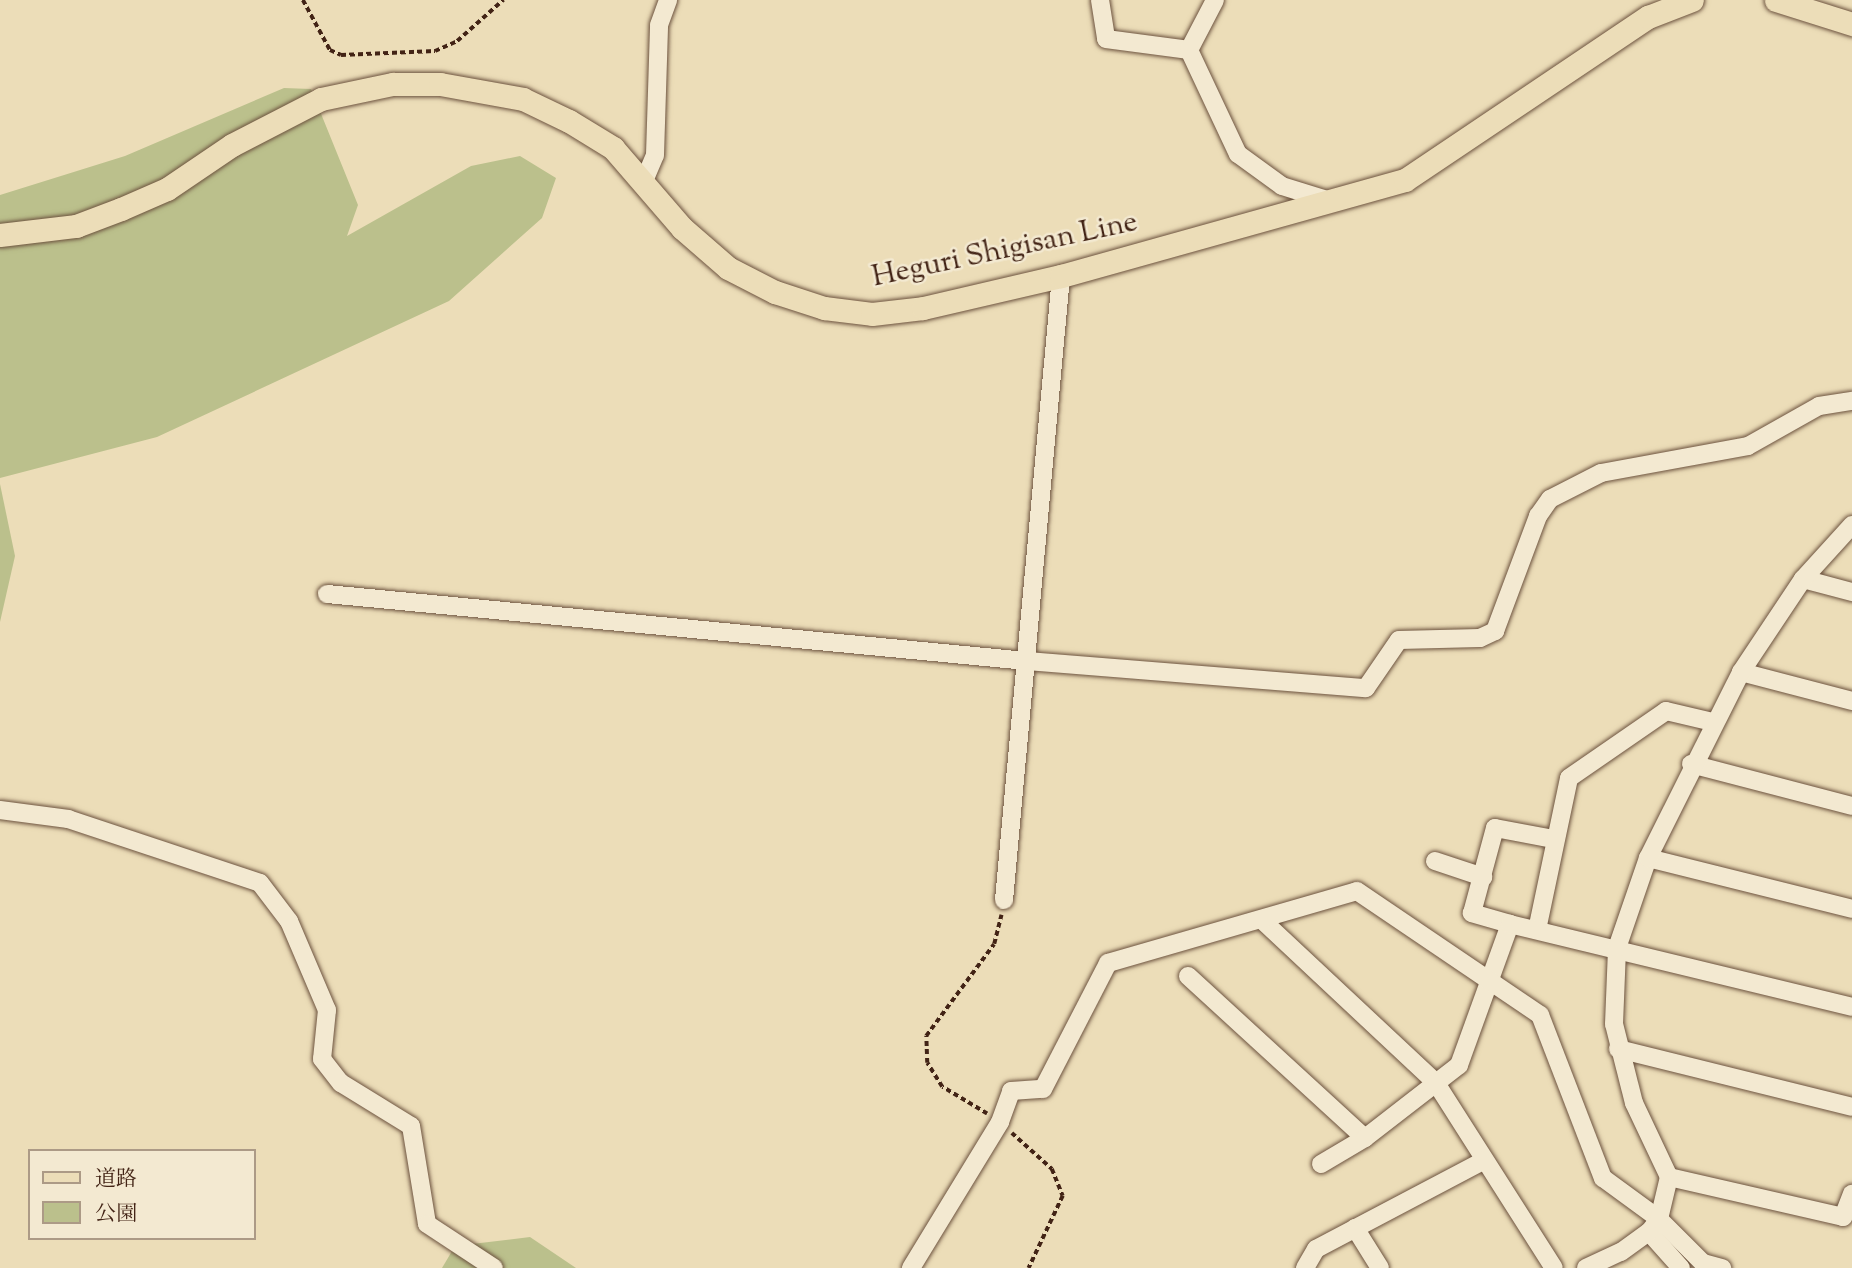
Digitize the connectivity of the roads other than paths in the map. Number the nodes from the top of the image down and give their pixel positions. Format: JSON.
{"nodes":[{"id":1,"x":668,"y":0,"type":"edge"},
{"id":2,"x":1100,"y":0,"type":"edge"},
{"id":3,"x":1215,"y":0,"type":"edge"},
{"id":4,"x":1692,"y":0,"type":"edge"},
{"id":5,"x":1776,"y":0,"type":"edge"},
{"id":6,"x":1852,"y":24,"type":"edge"},
{"id":7,"x":1189,"y":50,"type":"junction"},
{"id":8,"x":645,"y":181,"type":"junction"},
{"id":9,"x":1331,"y":202,"type":"junction"},
{"id":10,"x":0,"y":235,"type":"edge"},
{"id":11,"x":1061,"y":276,"type":"junction"},
{"id":12,"x":1852,"y":401,"type":"edge"},
{"id":13,"x":1852,"y":525,"type":"edge"},
{"id":14,"x":1804,"y":579,"type":"junction"},
{"id":15,"x":1852,"y":592,"type":"edge"},
{"id":16,"x":327,"y":594,"type":"dead end"},
{"id":17,"x":1027,"y":662,"type":"junction"},
{"id":18,"x":1741,"y":672,"type":"junction"},
{"id":19,"x":1852,"y":701,"type":"edge"},
{"id":20,"x":1713,"y":722,"type":"junction"},
{"id":21,"x":1691,"y":764,"type":"junction"},
{"id":22,"x":1852,"y":806,"type":"edge"},
{"id":23,"x":0,"y":810,"type":"edge"},
{"id":24,"x":1554,"y":839,"type":"junction"},
{"id":25,"x":1648,"y":858,"type":"junction"},
{"id":26,"x":1434,"y":861,"type":"dead end"},
{"id":27,"x":1483,"y":877,"type":"junction"},
{"id":28,"x":1004,"y":900,"type":"road end"},
{"id":29,"x":1852,"y":909,"type":"edge"},
{"id":30,"x":1263,"y":920,"type":"junction"},
{"id":31,"x":1510,"y":923,"type":"junction"},
{"id":32,"x":1537,"y":930,"type":"junction"},
{"id":33,"x":1617,"y":948,"type":"junction"},
{"id":34,"x":1188,"y":976,"type":"dead end"},
{"id":35,"x":1491,"y":984,"type":"junction"},
{"id":36,"x":1852,"y":1007,"type":"edge"},
{"id":37,"x":1618,"y":1049,"type":"junction"},
{"id":38,"x":1436,"y":1083,"type":"junction"},
{"id":39,"x":1852,"y":1107,"type":"edge"},
{"id":40,"x":1365,"y":1138,"type":"junction"},
{"id":41,"x":1483,"y":1161,"type":"junction"},
{"id":42,"x":1321,"y":1164,"type":"dead end"},
{"id":43,"x":1669,"y":1177,"type":"junction"},
{"id":44,"x":1852,"y":1194,"type":"edge"},
{"id":45,"x":1847,"y":1218,"type":"edge"},
{"id":46,"x":1654,"y":1225,"type":"junction"},
{"id":47,"x":1355,"y":1228,"type":"junction"},
{"id":48,"x":494,"y":1268,"type":"edge"},
{"id":49,"x":911,"y":1268,"type":"edge"},
{"id":50,"x":1305,"y":1268,"type":"edge"},
{"id":51,"x":1380,"y":1268,"type":"edge"},
{"id":52,"x":1554,"y":1268,"type":"edge"},
{"id":53,"x":1586,"y":1268,"type":"edge"},
{"id":54,"x":1681,"y":1268,"type":"edge"},
{"id":55,"x":1723,"y":1268,"type":"edge"}],
"edges":[{"from":1,"to":8,"type":"street"},
{"from":2,"to":7,"type":"street"},
{"from":3,"to":7,"type":"street"},
{"from":4,"to":9,"type":"main road","name":"Heguri Shigisan Line"},
{"from":5,"to":6,"type":"main road"},
{"from":7,"to":9,"type":"street"},
{"from":8,"to":10,"type":"main road","name":"Heguri Shigisan Line"},
{"from":8,"to":11,"type":"main road","name":"Heguri Shigisan Line"},
{"from":9,"to":11,"type":"main road","name":"Heguri Shigisan Line"},
{"from":11,"to":17,"type":"street"},
{"from":12,"to":17,"type":"street"},
{"from":13,"to":14,"type":"street"},
{"from":14,"to":15,"type":"street"},
{"from":14,"to":18,"type":"street"},
{"from":16,"to":17,"type":"street"},
{"from":17,"to":28,"type":"street"},
{"from":18,"to":19,"type":"street"},
{"from":18,"to":20,"type":"street"},
{"from":20,"to":21,"type":"street"},
{"from":20,"to":24,"type":"street"},
{"from":21,"to":22,"type":"street"},
{"from":21,"to":25,"type":"street"},
{"from":23,"to":48,"type":"street"},
{"from":24,"to":27,"type":"street"},
{"from":24,"to":32,"type":"street"},
{"from":25,"to":29,"type":"street"},
{"from":25,"to":33,"type":"street"},
{"from":26,"to":27,"type":"street"},
{"from":27,"to":31,"type":"street"},
{"from":30,"to":35,"type":"street"},
{"from":30,"to":38,"type":"street"},
{"from":30,"to":49,"type":"street"},
{"from":31,"to":32,"type":"street"},
{"from":31,"to":35,"type":"street"},
{"from":32,"to":33,"type":"street"},
{"from":33,"to":36,"type":"street"},
{"from":33,"to":37,"type":"street"},
{"from":34,"to":40,"type":"street"},
{"from":35,"to":38,"type":"street"},
{"from":35,"to":46,"type":"street"},
{"from":37,"to":39,"type":"street"},
{"from":37,"to":43,"type":"street"},
{"from":38,"to":40,"type":"street"},
{"from":38,"to":41,"type":"street"},
{"from":40,"to":42,"type":"street"},
{"from":41,"to":47,"type":"street"},
{"from":41,"to":52,"type":"street"},
{"from":43,"to":45,"type":"street"},
{"from":43,"to":46,"type":"street"},
{"from":44,"to":45,"type":"street"},
{"from":46,"to":53,"type":"street"},
{"from":46,"to":54,"type":"street"},
{"from":46,"to":55,"type":"street"},
{"from":47,"to":50,"type":"street"},
{"from":47,"to":51,"type":"street"}]}
